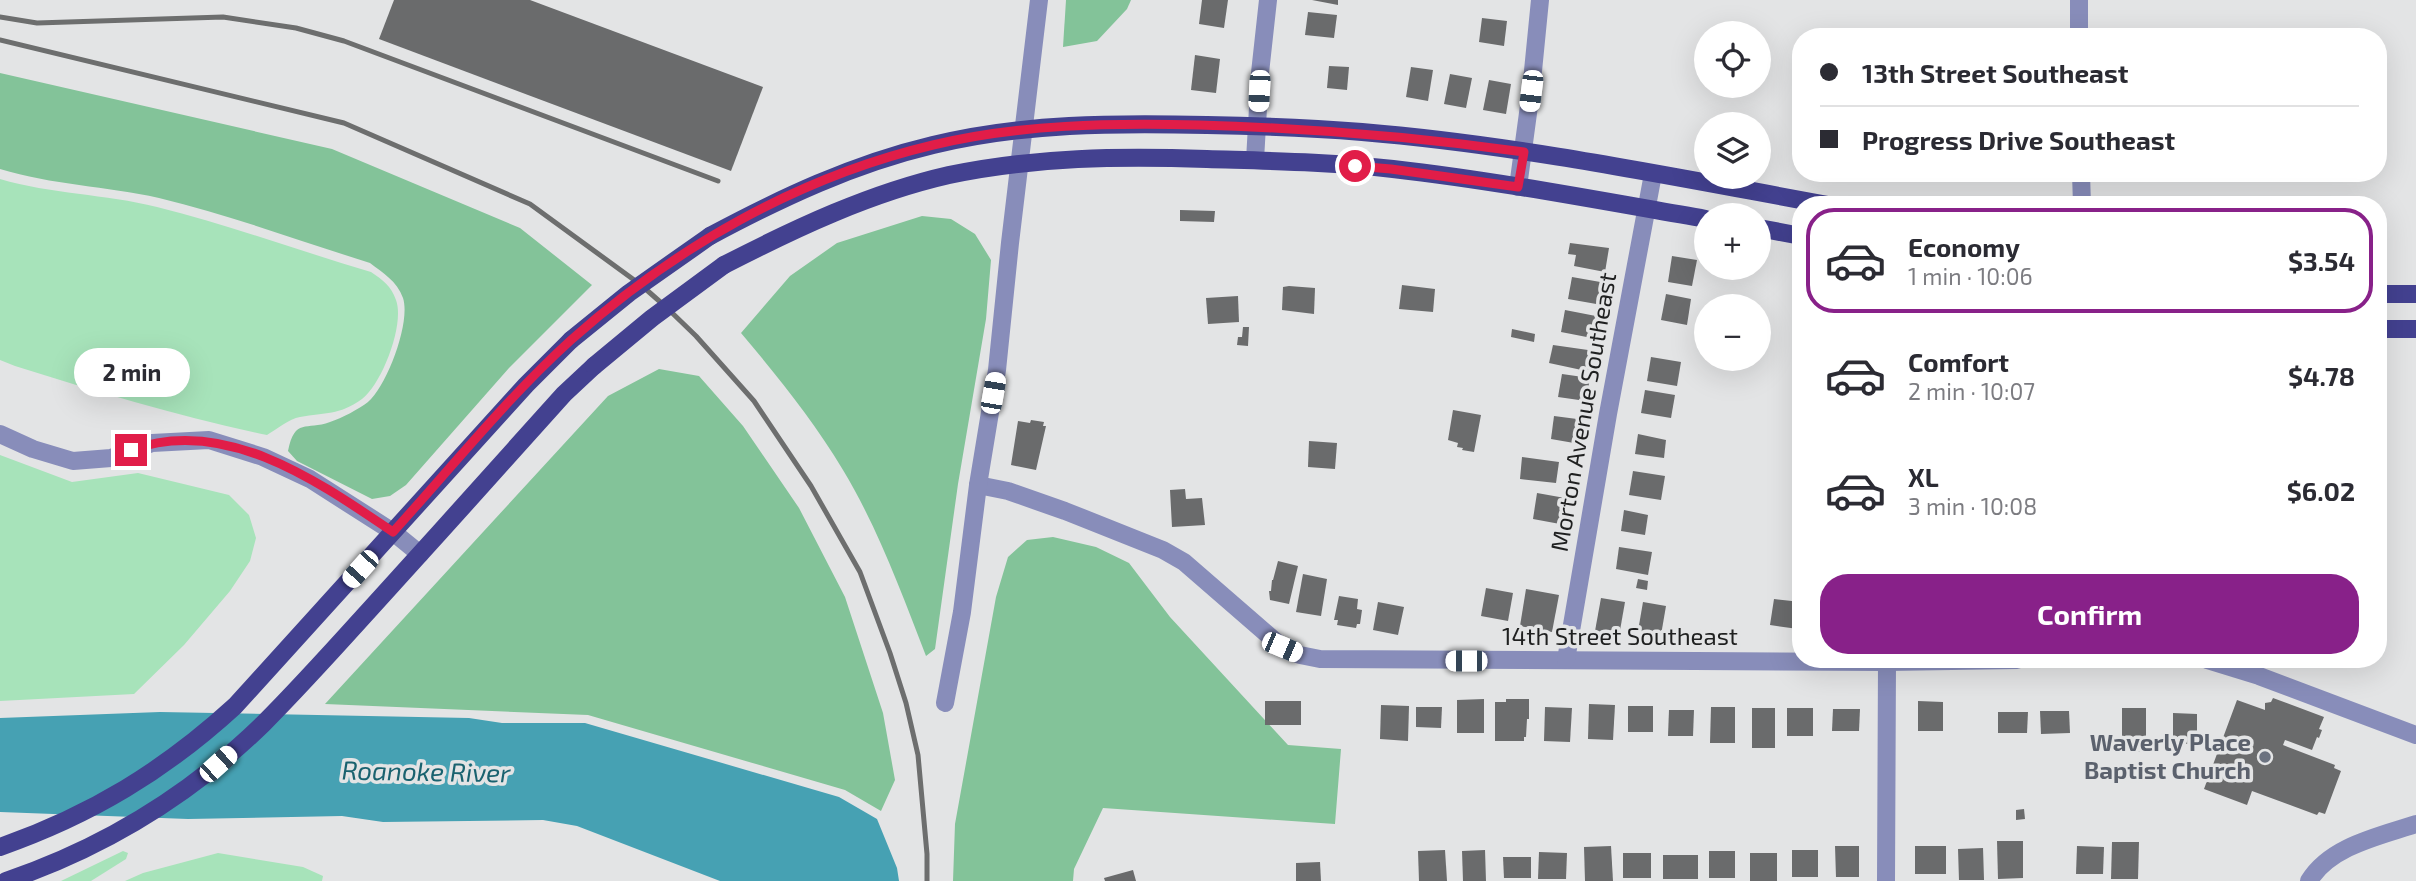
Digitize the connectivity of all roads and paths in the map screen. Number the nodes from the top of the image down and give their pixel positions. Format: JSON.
{"nodes":[{"id":1,"x":1039,"y":0,"type":"edge"},
{"id":2,"x":1268,"y":0,"type":"edge"},
{"id":3,"x":1540,"y":0,"type":"edge"},
{"id":4,"x":2079,"y":0,"type":"edge"},
{"id":5,"x":2080,"y":28,"type":"edge"},
{"id":6,"x":1257,"y":126,"type":"junction"},
{"id":7,"x":1024,"y":129,"type":"junction"},
{"id":8,"x":1524,"y":152,"type":"junction"},
{"id":9,"x":1255,"y":160,"type":"junction"},
{"id":10,"x":1019,"y":164,"type":"junction"},
{"id":11,"x":1653,"y":174,"type":"junction"},
{"id":12,"x":1518,"y":187,"type":"junction"},
{"id":13,"x":1792,"y":199,"type":"edge"},
{"id":14,"x":1647,"y":208,"type":"junction"},
{"id":15,"x":1694,"y":217,"type":"edge"},
{"id":16,"x":1771,"y":230,"type":"edge"},
{"id":17,"x":1792,"y":234,"type":"edge"},
{"id":18,"x":2387,"y":294,"type":"edge"},
{"id":19,"x":2416,"y":294,"type":"edge"},
{"id":20,"x":2416,"y":329,"type":"edge"},
{"id":21,"x":2387,"y":330,"type":"edge"},
{"id":22,"x":0,"y":434,"type":"edge"},
{"id":23,"x":978,"y":485,"type":"junction"},
{"id":24,"x":393,"y":532,"type":"junction"},
{"id":25,"x":420,"y":554,"type":"junction"},
{"id":26,"x":1566,"y":660,"type":"junction"},
{"id":27,"x":1792,"y":661,"type":"edge"},
{"id":28,"x":1887,"y":668,"type":"edge"},
{"id":29,"x":2233,"y":668,"type":"edge"},
{"id":30,"x":945,"y":704,"type":"dead end"},
{"id":31,"x":2416,"y":735,"type":"edge"},
{"id":32,"x":2416,"y":824,"type":"edge"},
{"id":33,"x":0,"y":847,"type":"edge"},
{"id":34,"x":8,"y":881,"type":"edge"},
{"id":35,"x":1886,"y":881,"type":"edge"},
{"id":36,"x":2309,"y":881,"type":"edge"}],
"edges":[{"from":1,"to":7,"type":"street"},
{"from":2,"to":6,"type":"street"},
{"from":3,"to":8,"type":"street"},
{"from":4,"to":5,"type":"street"},
{"from":6,"to":7,"type":"main road"},
{"from":6,"to":8,"type":"main road"},
{"from":6,"to":9,"type":"street"},
{"from":7,"to":10,"type":"street"},
{"from":7,"to":24,"type":"main road","bridge":true},
{"from":8,"to":11,"type":"main road"},
{"from":8,"to":12,"type":"street"},
{"from":9,"to":10,"type":"main road"},
{"from":9,"to":12,"type":"main road"},
{"from":10,"to":23,"type":"street"},
{"from":10,"to":25,"type":"main road","bridge":true},
{"from":11,"to":13,"type":"main road"},
{"from":11,"to":14,"type":"street","name":"Morton Avenue Southeast"},
{"from":12,"to":14,"type":"main road"},
{"from":14,"to":15,"type":"main road"},
{"from":14,"to":26,"type":"street","name":"Morton Avenue Southeast"},
{"from":16,"to":17,"type":"main road"},
{"from":18,"to":19,"type":"main road"},
{"from":20,"to":21,"type":"main road"},
{"from":22,"to":24,"type":"street"},
{"from":23,"to":26,"type":"street","name":"14th Street Southeast"},
{"from":23,"to":30,"type":"street"},
{"from":24,"to":25,"type":"street"},
{"from":24,"to":33,"type":"main road"},
{"from":25,"to":34,"type":"main road"},
{"from":26,"to":27,"type":"street","name":"14th Street Southeast"},
{"from":28,"to":35,"type":"street"},
{"from":29,"to":31,"type":"street"},
{"from":32,"to":36,"type":"street"}]}
